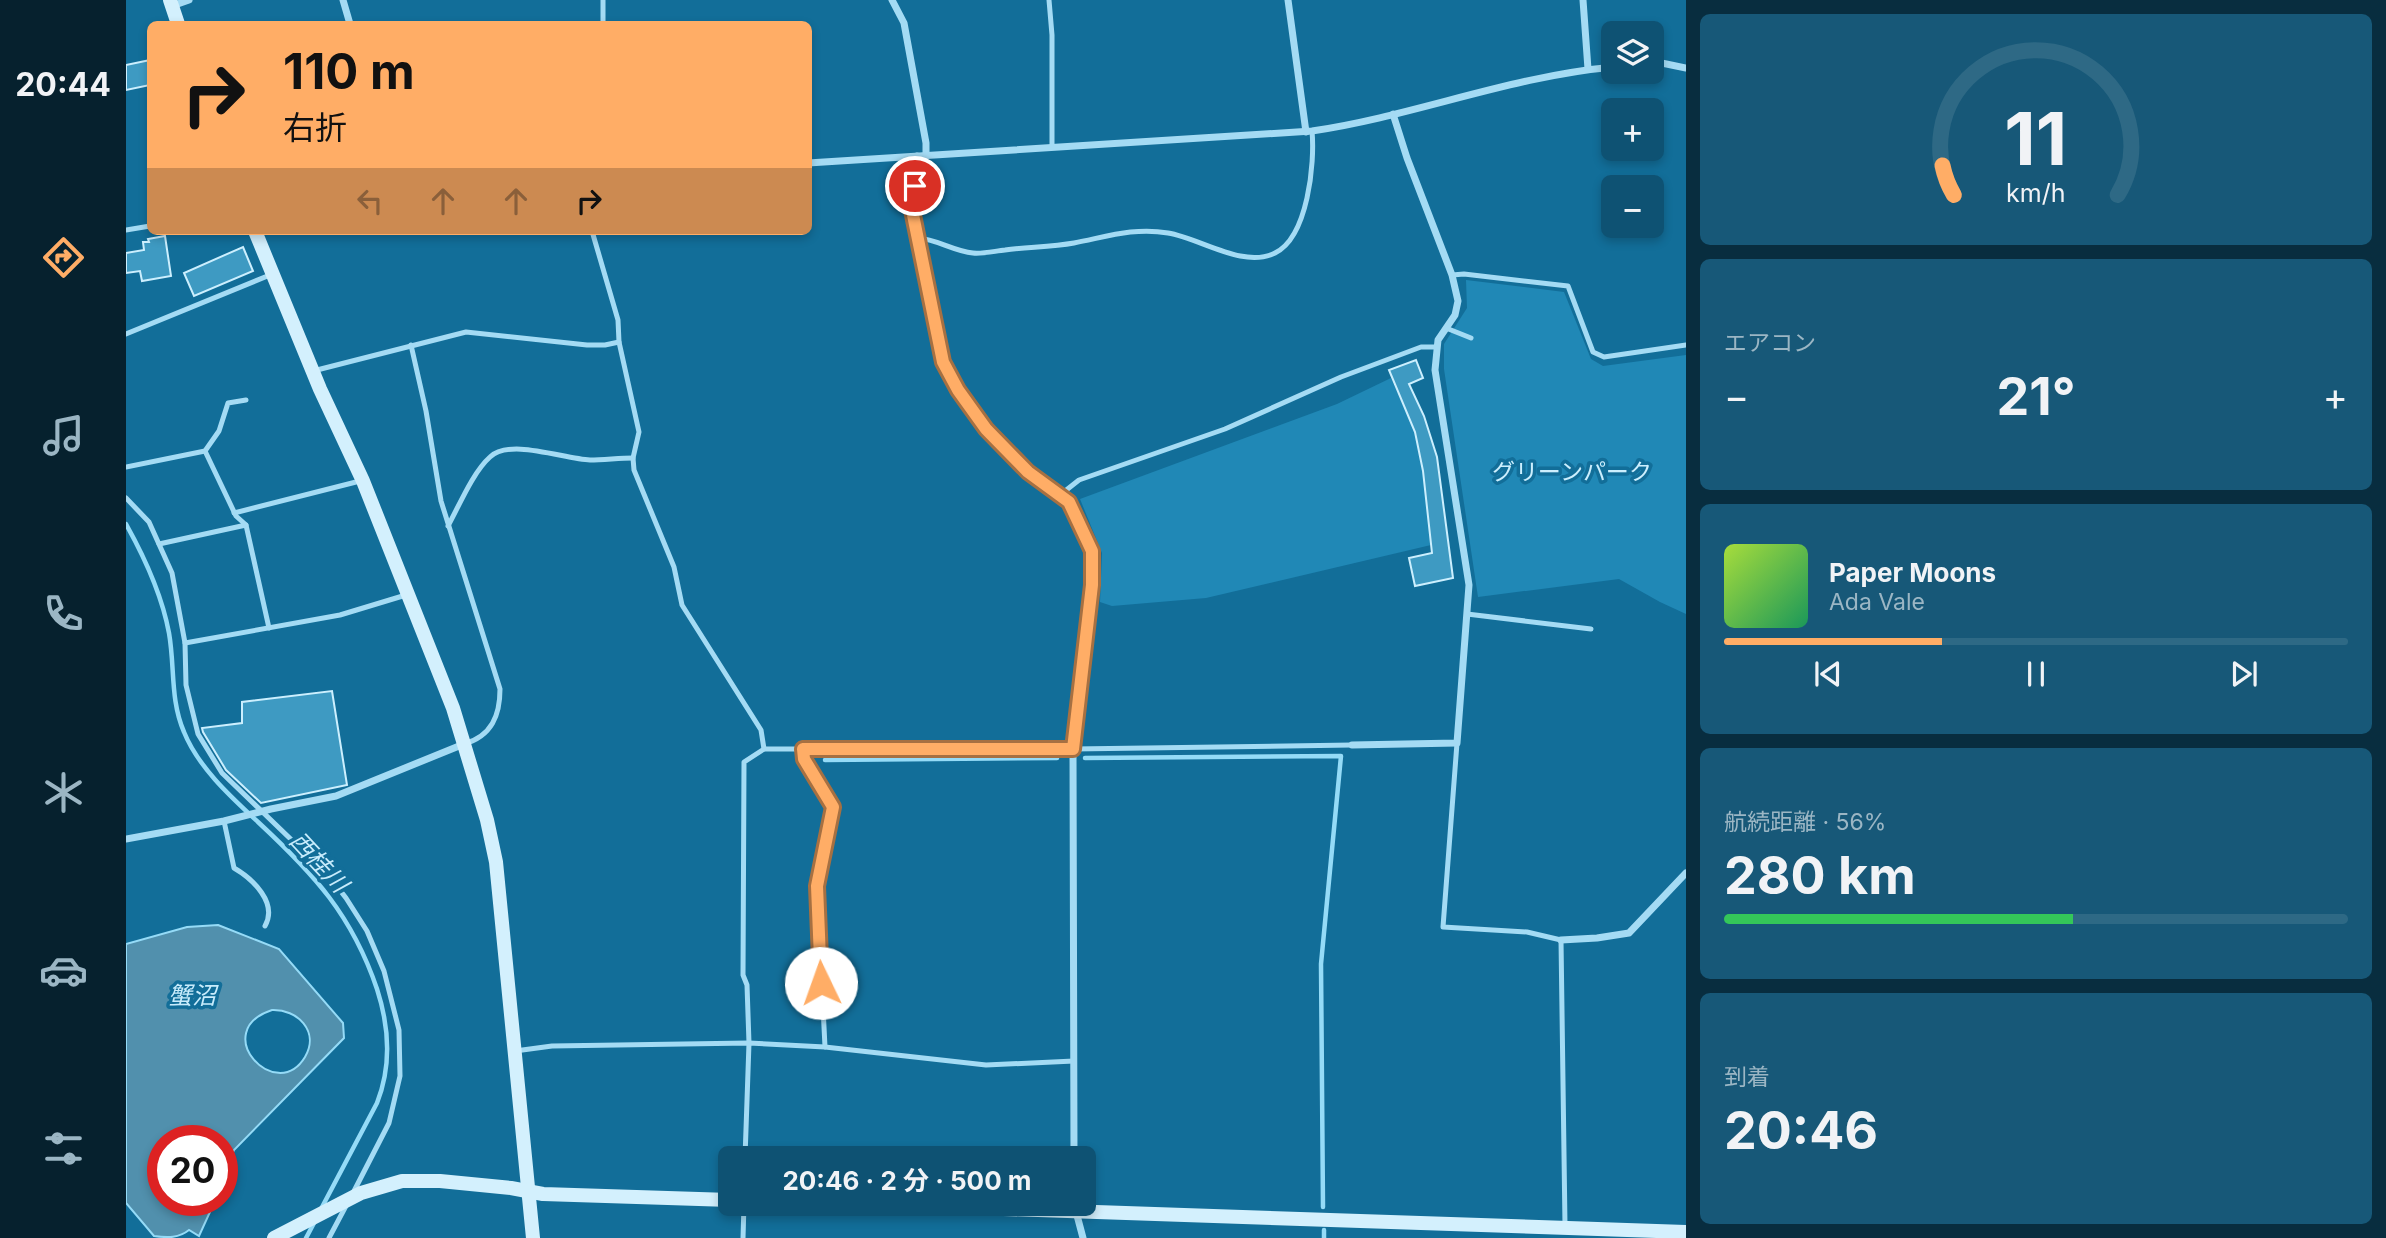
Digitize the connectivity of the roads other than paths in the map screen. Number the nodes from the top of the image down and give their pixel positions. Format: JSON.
{"nodes":[{"id":1,"x":189,"y":0,"type":"edge"},
{"id":2,"x":343,"y":0,"type":"edge"},
{"id":3,"x":603,"y":0,"type":"edge"},
{"id":4,"x":892,"y":0,"type":"edge"},
{"id":5,"x":1049,"y":0,"type":"edge"},
{"id":6,"x":1288,"y":0,"type":"edge"},
{"id":7,"x":1583,"y":0,"type":"edge"},
{"id":8,"x":171,"y":3,"type":"edge"},
{"id":9,"x":177,"y":21,"type":"edge"},
{"id":10,"x":349,"y":21,"type":"edge"},
{"id":11,"x":603,"y":21,"type":"edge"},
{"id":12,"x":1664,"y":63,"type":"edge"},
{"id":13,"x":1601,"y":68,"type":"edge"},
{"id":14,"x":1686,"y":68,"type":"edge"},
{"id":15,"x":1588,"y":69,"type":"junction"},
{"id":16,"x":1393,"y":114,"type":"junction"},
{"id":17,"x":1309,"y":131,"type":"junction"},
{"id":18,"x":1052,"y":148,"type":"junction"},
{"id":19,"x":921,"y":156,"type":"junction"},
{"id":20,"x":812,"y":163,"type":"edge"},
{"id":21,"x":147,"y":226,"type":"edge"},
{"id":22,"x":126,"y":230,"type":"edge"},
{"id":23,"x":257,"y":235,"type":"edge"},
{"id":24,"x":593,"y":235,"type":"edge"},
{"id":25,"x":917,"y":238,"type":"junction"},
{"id":26,"x":273,"y":274,"type":"junction"},
{"id":27,"x":1452,"y":275,"type":"junction"},
{"id":28,"x":1446,"y":328,"type":"junction"},
{"id":29,"x":126,"y":334,"type":"edge"},
{"id":30,"x":1471,"y":338,"type":"dead end"},
{"id":31,"x":618,"y":342,"type":"junction"},
{"id":32,"x":411,"y":345,"type":"junction"},
{"id":33,"x":1686,"y":345,"type":"edge"},
{"id":34,"x":1436,"y":347,"type":"junction"},
{"id":35,"x":313,"y":371,"type":"junction"},
{"id":36,"x":246,"y":400,"type":"dead end"},
{"id":37,"x":205,"y":451,"type":"junction"},
{"id":38,"x":634,"y":458,"type":"junction"},
{"id":39,"x":126,"y":467,"type":"edge"},
{"id":40,"x":363,"y":481,"type":"junction"},
{"id":41,"x":1060,"y":495,"type":"junction"},
{"id":42,"x":126,"y":498,"type":"edge"},
{"id":43,"x":234,"y":513,"type":"junction"},
{"id":44,"x":246,"y":525,"type":"junction"},
{"id":45,"x":448,"y":526,"type":"junction"},
{"id":46,"x":159,"y":544,"type":"junction"},
{"id":47,"x":409,"y":594,"type":"junction"},
{"id":48,"x":1467,"y":614,"type":"junction"},
{"id":49,"x":268,"y":628,"type":"junction"},
{"id":50,"x":1591,"y":629,"type":"dead end"},
{"id":51,"x":185,"y":643,"type":"junction"},
{"id":52,"x":1457,"y":743,"type":"junction"},
{"id":53,"x":464,"y":744,"type":"junction"},
{"id":54,"x":1352,"y":745,"type":"joint"},
{"id":55,"x":764,"y":749,"type":"junction"},
{"id":56,"x":803,"y":749,"type":"junction"},
{"id":57,"x":1073,"y":749,"type":"junction"},
{"id":58,"x":260,"y":812,"type":"junction"},
{"id":59,"x":228,"y":820,"type":"junction"},
{"id":60,"x":126,"y":839,"type":"edge"},
{"id":61,"x":1686,"y":873,"type":"edge"},
{"id":62,"x":265,"y":926,"type":"dead end"},
{"id":63,"x":1561,"y":940,"type":"junction"},
{"id":64,"x":749,"y":1043,"type":"junction"},
{"id":65,"x":825,"y":1047,"type":"junction"},
{"id":66,"x":515,"y":1051,"type":"junction"},
{"id":67,"x":1074,"y":1061,"type":"junction"},
{"id":68,"x":745,"y":1146,"type":"edge"},
{"id":69,"x":1074,"y":1146,"type":"edge"},
{"id":70,"x":527,"y":1191,"type":"junction"},
{"id":71,"x":718,"y":1200,"type":"edge"},
{"id":72,"x":346,"y":1201,"type":"junction"},
{"id":73,"x":1096,"y":1209,"type":"edge"},
{"id":74,"x":744,"y":1216,"type":"edge"},
{"id":75,"x":1077,"y":1216,"type":"edge"},
{"id":76,"x":1686,"y":1232,"type":"edge"},
{"id":77,"x":1565,"y":1233,"type":"edge"},
{"id":78,"x":274,"y":1238,"type":"edge"},
{"id":79,"x":329,"y":1238,"type":"edge"},
{"id":80,"x":533,"y":1238,"type":"edge"},
{"id":81,"x":743,"y":1238,"type":"edge"},
{"id":82,"x":1083,"y":1238,"type":"edge"}],
"edges":[{"from":1,"to":8,"type":"street"},
{"from":2,"to":10,"type":"street"},
{"from":3,"to":11,"type":"lane"},
{"from":4,"to":19,"type":"street"},
{"from":5,"to":18,"type":"lane"},
{"from":6,"to":17,"type":"street"},
{"from":7,"to":15,"type":"street"},
{"from":8,"to":9,"type":"street"},
{"from":12,"to":14,"type":"street"},
{"from":13,"to":15,"type":"street"},
{"from":15,"to":16,"type":"street"},
{"from":16,"to":17,"type":"street"},
{"from":16,"to":27,"type":"street"},
{"from":17,"to":18,"type":"street"},
{"from":17,"to":25,"type":"lane"},
{"from":18,"to":19,"type":"street"},
{"from":19,"to":20,"type":"street"},
{"from":19,"to":25,"type":"street"},
{"from":21,"to":22,"type":"lane"},
{"from":23,"to":26,"type":"street"},
{"from":24,"to":31,"type":"lane"},
{"from":25,"to":41,"type":"street"},
{"from":26,"to":29,"type":"lane"},
{"from":26,"to":35,"type":"street"},
{"from":27,"to":28,"type":"street"},
{"from":27,"to":33,"type":"lane"},
{"from":28,"to":30,"type":"lane"},
{"from":28,"to":34,"type":"street"},
{"from":31,"to":32,"type":"lane"},
{"from":31,"to":38,"type":"lane"},
{"from":32,"to":35,"type":"lane"},
{"from":32,"to":45,"type":"lane"},
{"from":34,"to":41,"type":"lane"},
{"from":34,"to":48,"type":"street"},
{"from":35,"to":40,"type":"street"},
{"from":36,"to":37,"type":"lane"},
{"from":37,"to":39,"type":"lane"},
{"from":37,"to":43,"type":"lane"},
{"from":38,"to":45,"type":"lane"},
{"from":38,"to":55,"type":"lane"},
{"from":40,"to":43,"type":"lane"},
{"from":40,"to":47,"type":"street"},
{"from":41,"to":57,"type":"street"},
{"from":42,"to":46,"type":"lane"},
{"from":43,"to":44,"type":"lane"},
{"from":44,"to":46,"type":"lane"},
{"from":44,"to":49,"type":"lane"},
{"from":45,"to":53,"type":"lane"},
{"from":46,"to":51,"type":"lane"},
{"from":47,"to":49,"type":"lane"},
{"from":47,"to":53,"type":"street"},
{"from":48,"to":50,"type":"lane"},
{"from":48,"to":52,"type":"street"},
{"from":49,"to":51,"type":"lane"},
{"from":51,"to":58,"type":"lane"},
{"from":52,"to":54,"type":"street"},
{"from":52,"to":63,"type":"lane"},
{"from":53,"to":58,"type":"street"},
{"from":53,"to":66,"type":"street"},
{"from":54,"to":57,"type":"lane"},
{"from":55,"to":56,"type":"lane"},
{"from":55,"to":64,"type":"lane"},
{"from":56,"to":57,"type":"lane"},
{"from":56,"to":65,"type":"lane"},
{"from":57,"to":67,"type":"street"},
{"from":58,"to":59,"type":"street"},
{"from":58,"to":72,"type":"lane"},
{"from":59,"to":60,"type":"street"},
{"from":59,"to":62,"type":"lane"},
{"from":61,"to":63,"type":"street"},
{"from":63,"to":77,"type":"lane"},
{"from":64,"to":65,"type":"lane"},
{"from":64,"to":66,"type":"lane"},
{"from":64,"to":68,"type":"lane"},
{"from":65,"to":67,"type":"lane"},
{"from":66,"to":70,"type":"street"},
{"from":67,"to":69,"type":"street"},
{"from":70,"to":71,"type":"street"},
{"from":70,"to":72,"type":"street"},
{"from":70,"to":80,"type":"street"},
{"from":72,"to":78,"type":"street"},
{"from":72,"to":79,"type":"lane"},
{"from":73,"to":77,"type":"street"},
{"from":74,"to":81,"type":"lane"},
{"from":75,"to":82,"type":"street"},
{"from":76,"to":77,"type":"street"}]}
